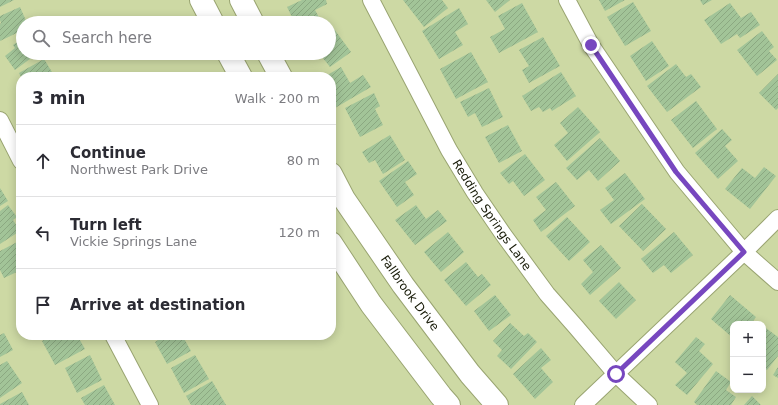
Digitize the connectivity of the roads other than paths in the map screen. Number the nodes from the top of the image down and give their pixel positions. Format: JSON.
{"nodes":[{"id":1,"x":201,"y":0,"type":"edge"},
{"id":2,"x":241,"y":0,"type":"edge"},
{"id":3,"x":371,"y":0,"type":"edge"},
{"id":4,"x":567,"y":0,"type":"edge"},
{"id":5,"x":209,"y":16,"type":"edge"},
{"id":6,"x":249,"y":16,"type":"edge"},
{"id":7,"x":232,"y":60,"type":"edge"},
{"id":8,"x":272,"y":60,"type":"edge"},
{"id":9,"x":238,"y":72,"type":"edge"},
{"id":10,"x":278,"y":72,"type":"edge"},
{"id":11,"x":0,"y":120,"type":"edge"},
{"id":12,"x":4,"y":140,"type":"edge"},
{"id":13,"x":16,"y":154,"type":"edge"},
{"id":14,"x":336,"y":184,"type":"edge"},
{"id":15,"x":778,"y":218,"type":"edge"},
{"id":16,"x":336,"y":251,"type":"edge"},
{"id":17,"x":744,"y":252,"type":"junction"},
{"id":18,"x":778,"y":282,"type":"edge"},
{"id":19,"x":116,"y":340,"type":"edge"},
{"id":20,"x":616,"y":374,"type":"junction"},
{"id":21,"x":150,"y":405,"type":"edge"},
{"id":22,"x":449,"y":405,"type":"edge"},
{"id":23,"x":497,"y":405,"type":"edge"},
{"id":24,"x":583,"y":405,"type":"edge"},
{"id":25,"x":649,"y":405,"type":"edge"}],
"edges":[{"from":1,"to":5,"type":"main road"},
{"from":2,"to":6,"type":"main road"},
{"from":3,"to":20,"type":"street","name":"Redding Springs Lane"},
{"from":4,"to":17,"type":"street"},
{"from":7,"to":9,"type":"main road"},
{"from":8,"to":10,"type":"main road"},
{"from":11,"to":12,"type":"street"},
{"from":12,"to":13,"type":"street"},
{"from":14,"to":23,"type":"main road","name":"Fallbrook Drive"},
{"from":15,"to":17,"type":"street"},
{"from":16,"to":22,"type":"main road"},
{"from":17,"to":18,"type":"street"},
{"from":17,"to":20,"type":"street"},
{"from":19,"to":21,"type":"street"},
{"from":20,"to":24,"type":"street"},
{"from":20,"to":25,"type":"street","name":"Redding Springs Lane"}]}
